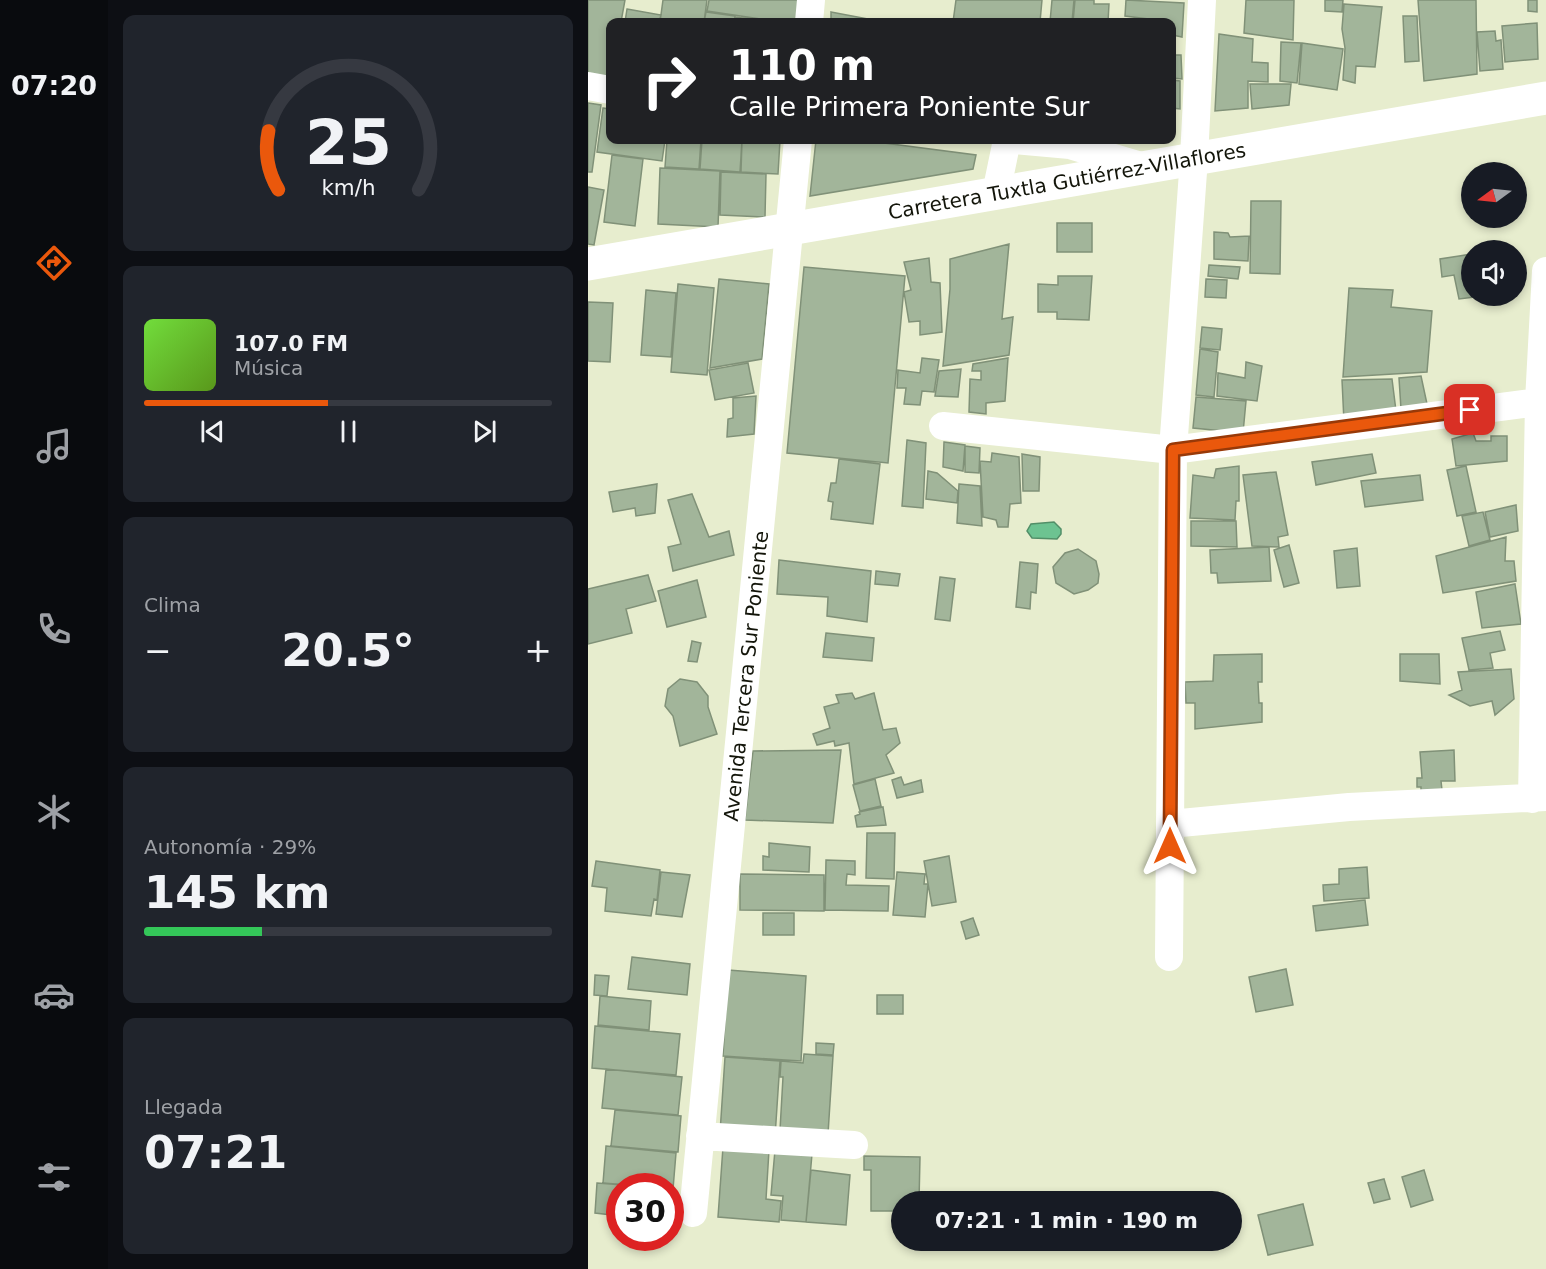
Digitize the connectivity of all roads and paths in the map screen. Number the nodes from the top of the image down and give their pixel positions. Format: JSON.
{"nodes":[{"id":1,"x":811,"y":0,"type":"edge"},
{"id":2,"x":1202,"y":0,"type":"edge"},
{"id":3,"x":809,"y":18,"type":"edge"},
{"id":4,"x":588,"y":86,"type":"edge"},
{"id":5,"x":606,"y":89,"type":"edge"},
{"id":6,"x":1546,"y":98,"type":"edge"},
{"id":7,"x":798,"y":144,"type":"edge"},
{"id":8,"x":1006,"y":144,"type":"edge"},
{"id":9,"x":1059,"y":144,"type":"edge"},
{"id":10,"x":1194,"y":158,"type":"junction"},
{"id":11,"x":1143,"y":167,"type":"junction"},
{"id":12,"x":996,"y":193,"type":"junction"},
{"id":13,"x":790,"y":229,"type":"junction"},
{"id":14,"x":588,"y":264,"type":"edge"},
{"id":15,"x":1546,"y":272,"type":"edge"},
{"id":16,"x":1542,"y":401,"type":"edge"},
{"id":17,"x":943,"y":426,"type":"dead end"},
{"id":18,"x":1173,"y":450,"type":"junction"},
{"id":19,"x":1539,"y":798,"type":"edge"},
{"id":20,"x":1170,"y":824,"type":"junction"},
{"id":21,"x":1169,"y":957,"type":"dead end"},
{"id":22,"x":700,"y":1136,"type":"junction"},
{"id":23,"x":854,"y":1145,"type":"dead end"},
{"id":24,"x":693,"y":1213,"type":"dead end"}],
"edges":[{"from":1,"to":3,"type":"street"},
{"from":2,"to":10,"type":"street"},
{"from":4,"to":5,"type":"street"},
{"from":6,"to":10,"type":"main road","name":"Carretera Tuxtla Gutiérrez-Villaflores"},
{"from":7,"to":13,"type":"street","name":"Avenida Tercera Sur Poniente"},
{"from":8,"to":12,"type":"street"},
{"from":9,"to":11,"type":"street"},
{"from":10,"to":11,"type":"main road","name":"Carretera Tuxtla Gutiérrez-Villaflores"},
{"from":10,"to":18,"type":"street"},
{"from":11,"to":12,"type":"main road","name":"Carretera Tuxtla Gutiérrez-Villaflores"},
{"from":12,"to":13,"type":"main road","name":"Carretera Tuxtla Gutiérrez-Villaflores"},
{"from":13,"to":14,"type":"main road","name":"Carretera Tuxtla Gutiérrez-Villaflores"},
{"from":13,"to":22,"type":"street","name":"Avenida Tercera Sur Poniente"},
{"from":15,"to":16,"type":"street"},
{"from":16,"to":18,"type":"street"},
{"from":16,"to":19,"type":"street"},
{"from":17,"to":18,"type":"street"},
{"from":18,"to":20,"type":"street"},
{"from":19,"to":20,"type":"street"},
{"from":20,"to":21,"type":"street"},
{"from":22,"to":23,"type":"street"},
{"from":22,"to":24,"type":"street","name":"Avenida Tercera Sur Poniente"}]}
